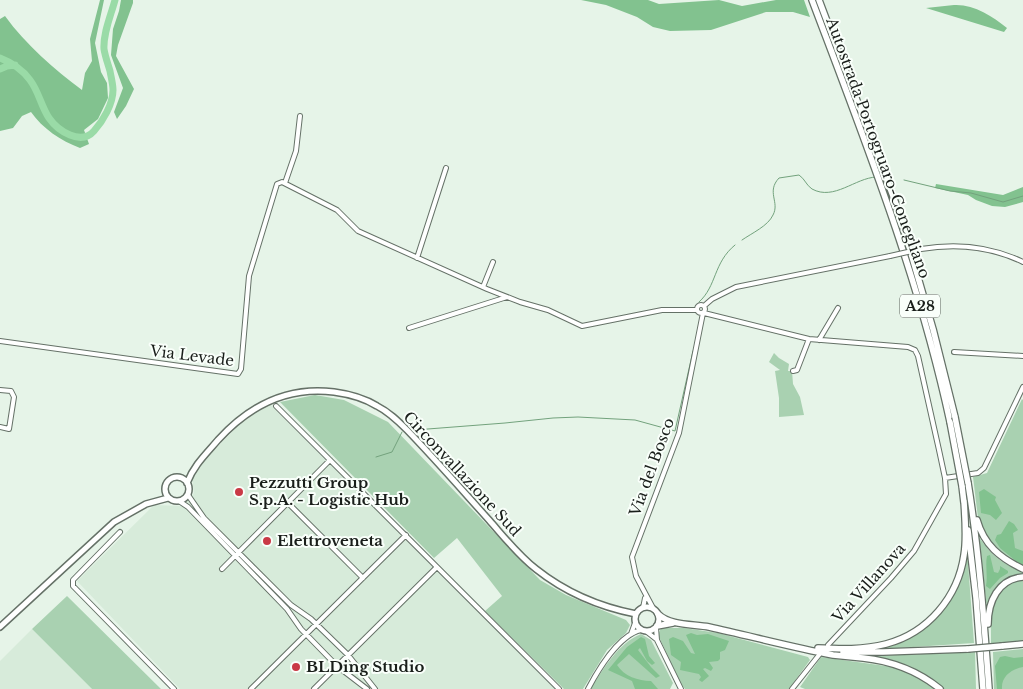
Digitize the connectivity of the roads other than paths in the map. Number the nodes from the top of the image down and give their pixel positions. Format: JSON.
{"nodes":[{"id":1,"x":812,"y":0,"type":"edge"},
{"id":2,"x":819,"y":0,"type":"edge"},
{"id":3,"x":827,"y":31,"type":"junction"},
{"id":4,"x":300,"y":116,"type":"dead end"},
{"id":5,"x":866,"y":135,"type":"junction"},
{"id":6,"x":446,"y":168,"type":"dead end"},
{"id":7,"x":285,"y":183,"type":"junction"},
{"id":8,"x":417,"y":258,"type":"junction"},
{"id":9,"x":493,"y":262,"type":"dead end"},
{"id":10,"x":1023,"y":262,"type":"edge"},
{"id":11,"x":483,"y":287,"type":"junction"},
{"id":12,"x":506,"y":297,"type":"junction"},
{"id":13,"x":704,"y":306,"type":"junction"},
{"id":14,"x":838,"y":308,"type":"dead end"},
{"id":15,"x":697,"y":310,"type":"junction"},
{"id":16,"x":703,"y":313,"type":"junction"},
{"id":17,"x":409,"y":328,"type":"dead end"},
{"id":18,"x":809,"y":339,"type":"junction"},
{"id":19,"x":0,"y":340,"type":"edge"},
{"id":20,"x":819,"y":340,"type":"junction"},
{"id":21,"x":954,"y":352,"type":"dead end"},
{"id":22,"x":1023,"y":356,"type":"edge"},
{"id":23,"x":793,"y":371,"type":"dead end"},
{"id":24,"x":1023,"y":387,"type":"edge"},
{"id":25,"x":0,"y":390,"type":"edge"},
{"id":26,"x":276,"y":406,"type":"dead end"},
{"id":27,"x":0,"y":428,"type":"edge"},
{"id":28,"x":330,"y":460,"type":"junction"},
{"id":29,"x":194,"y":467,"type":"junction"},
{"id":30,"x":180,"y":477,"type":"junction"},
{"id":31,"x":944,"y":478,"type":"junction"},
{"id":32,"x":187,"y":483,"type":"junction"},
{"id":33,"x":965,"y":484,"type":"junction"},
{"id":34,"x":164,"y":489,"type":"junction"},
{"id":35,"x":188,"y":495,"type":"junction"},
{"id":36,"x":970,"y":497,"type":"junction"},
{"id":37,"x":168,"y":498,"type":"junction"},
{"id":38,"x":179,"y":501,"type":"junction"},
{"id":39,"x":964,"y":501,"type":"junction"},
{"id":40,"x":288,"y":503,"type":"junction"},
{"id":41,"x":146,"y":504,"type":"junction"},
{"id":42,"x":120,"y":532,"type":"dead end"},
{"id":43,"x":406,"y":535,"type":"junction"},
{"id":44,"x":238,"y":552,"type":"junction"},
{"id":45,"x":234,"y":556,"type":"junction"},
{"id":46,"x":437,"y":567,"type":"junction"},
{"id":47,"x":222,"y":569,"type":"dead end"},
{"id":48,"x":1023,"y":569,"type":"edge"},
{"id":49,"x":1023,"y":577,"type":"edge"},
{"id":50,"x":363,"y":578,"type":"junction"},
{"id":51,"x":645,"y":596,"type":"junction"},
{"id":52,"x":643,"y":608,"type":"junction"},
{"id":53,"x":652,"y":608,"type":"junction"},
{"id":54,"x":658,"y":614,"type":"junction"},
{"id":55,"x":635,"y":619,"type":"junction"},
{"id":56,"x":677,"y":622,"type":"junction"},
{"id":57,"x":317,"y":624,"type":"junction"},
{"id":58,"x":0,"y":627,"type":"edge"},
{"id":59,"x":657,"y":627,"type":"junction"},
{"id":60,"x":644,"y":631,"type":"junction"},
{"id":61,"x":306,"y":635,"type":"junction"},
{"id":62,"x":629,"y":636,"type":"junction"},
{"id":63,"x":657,"y":640,"type":"junction"},
{"id":64,"x":1023,"y":644,"type":"edge"},
{"id":65,"x":828,"y":645,"type":"dead end"},
{"id":66,"x":803,"y":648,"type":"junction"},
{"id":67,"x":348,"y":655,"type":"junction"},
{"id":68,"x":819,"y":655,"type":"dead end"},
{"id":69,"x":337,"y":666,"type":"junction"},
{"id":70,"x":680,"y":687,"type":"edge"},
{"id":71,"x":174,"y":689,"type":"edge"},
{"id":72,"x":251,"y":689,"type":"edge"},
{"id":73,"x":314,"y":689,"type":"edge"},
{"id":74,"x":367,"y":689,"type":"edge"},
{"id":75,"x":375,"y":689,"type":"edge"},
{"id":76,"x":559,"y":689,"type":"edge"},
{"id":77,"x":588,"y":689,"type":"edge"},
{"id":78,"x":675,"y":689,"type":"edge"},
{"id":79,"x":792,"y":689,"type":"edge"},
{"id":80,"x":940,"y":689,"type":"edge"},
{"id":81,"x":983,"y":689,"type":"edge"},
{"id":82,"x":989,"y":689,"type":"edge"}],
"edges":[{"from":1,"to":3,"type":"highway","name":"Autostrada Portogruaro-Conegliano","number":"A28"},
{"from":2,"to":3,"type":"highway","name":"Autostrada Portogruaro-Conegliano","number":"A28"},
{"from":3,"to":5,"type":"highway","name":"Autostrada Portogruaro-Conegliano","number":"A28"},
{"from":4,"to":7,"type":"street"},
{"from":5,"to":33,"type":"highway","name":"Autostrada Portogruaro-Conegliano","number":"A28","bridge":true},
{"from":5,"to":33,"type":"highway","name":"Autostrada Portogruaro-Conegliano","number":"A28","bridge":true},
{"from":6,"to":8,"type":"street"},
{"from":7,"to":8,"type":"street"},
{"from":7,"to":19,"type":"street","name":"Via Levade"},
{"from":8,"to":11,"type":"street"},
{"from":9,"to":11,"type":"street"},
{"from":10,"to":13,"type":"street","bridge":true},
{"from":11,"to":12,"type":"street"},
{"from":12,"to":15,"type":"street"},
{"from":12,"to":17,"type":"street"},
{"from":13,"to":15,"type":"street"},
{"from":13,"to":16,"type":"street"},
{"from":14,"to":20,"type":"street"},
{"from":15,"to":16,"type":"street"},
{"from":16,"to":18,"type":"street"},
{"from":16,"to":51,"type":"street","name":"Via del Bosco"},
{"from":18,"to":20,"type":"street"},
{"from":18,"to":23,"type":"street"},
{"from":20,"to":31,"type":"street","name":"Via Villanova"},
{"from":21,"to":22,"type":"street"},
{"from":24,"to":31,"type":"street"},
{"from":25,"to":27,"type":"street"},
{"from":26,"to":28,"type":"street"},
{"from":28,"to":40,"type":"street"},
{"from":28,"to":43,"type":"street"},
{"from":29,"to":30,"type":"main road"},
{"from":29,"to":32,"type":"main road","name":"Circonvallazione Sud"},
{"from":29,"to":55,"type":"main road","name":"Circonvallazione Sud"},
{"from":30,"to":32,"type":"main road"},
{"from":30,"to":34,"type":"main road"},
{"from":31,"to":65,"type":"street","name":"Via Villanova"},
{"from":32,"to":35,"type":"main road"},
{"from":33,"to":36,"type":"highway","name":"Autostrada Portogruaro-Conegliano","number":"A28"},
{"from":33,"to":39,"type":"highway","name":"Autostrada Portogruaro-Conegliano","number":"A28"},
{"from":34,"to":37,"type":"main road"},
{"from":34,"to":41,"type":"main road"},
{"from":35,"to":38,"type":"main road"},
{"from":35,"to":44,"type":"street"},
{"from":36,"to":48,"type":"highway"},
{"from":36,"to":82,"type":"highway","name":"Autostrada Portogruaro-Conegliano","number":"A28"},
{"from":37,"to":38,"type":"main road"},
{"from":37,"to":41,"type":"main road"},
{"from":38,"to":45,"type":"street"},
{"from":39,"to":66,"type":"highway"},
{"from":39,"to":81,"type":"highway","name":"Autostrada Portogruaro-Conegliano","number":"A28"},
{"from":40,"to":44,"type":"street"},
{"from":40,"to":50,"type":"street"},
{"from":41,"to":58,"type":"main road"},
{"from":42,"to":71,"type":"street"},
{"from":43,"to":46,"type":"street"},
{"from":43,"to":50,"type":"street"},
{"from":44,"to":45,"type":"street"},
{"from":44,"to":57,"type":"street"},
{"from":45,"to":47,"type":"street"},
{"from":45,"to":61,"type":"street"},
{"from":46,"to":67,"type":"street"},
{"from":46,"to":76,"type":"street"},
{"from":49,"to":82,"type":"highway"},
{"from":50,"to":57,"type":"street"},
{"from":51,"to":52,"type":"street"},
{"from":51,"to":53,"type":"street","name":"Via del Bosco"},
{"from":52,"to":53,"type":"main road"},
{"from":52,"to":55,"type":"main road"},
{"from":53,"to":54,"type":"main road"},
{"from":54,"to":56,"type":"highway"},
{"from":54,"to":59,"type":"main road"},
{"from":55,"to":60,"type":"main road"},
{"from":55,"to":62,"type":"street"},
{"from":56,"to":59,"type":"highway"},
{"from":56,"to":66,"type":"highway"},
{"from":57,"to":61,"type":"street"},
{"from":57,"to":67,"type":"street"},
{"from":59,"to":60,"type":"main road"},
{"from":59,"to":63,"type":"street"},
{"from":60,"to":62,"type":"street"},
{"from":60,"to":63,"type":"street"},
{"from":61,"to":69,"type":"street"},
{"from":61,"to":72,"type":"street"},
{"from":62,"to":77,"type":"street"},
{"from":63,"to":70,"type":"street"},
{"from":64,"to":66,"type":"highway","bridge":true},
{"from":66,"to":80,"type":"highway"},
{"from":67,"to":69,"type":"street"},
{"from":67,"to":75,"type":"street"},
{"from":68,"to":79,"type":"street"},
{"from":69,"to":73,"type":"street"},
{"from":69,"to":74,"type":"street"},
{"from":70,"to":78,"type":"street"}]}
